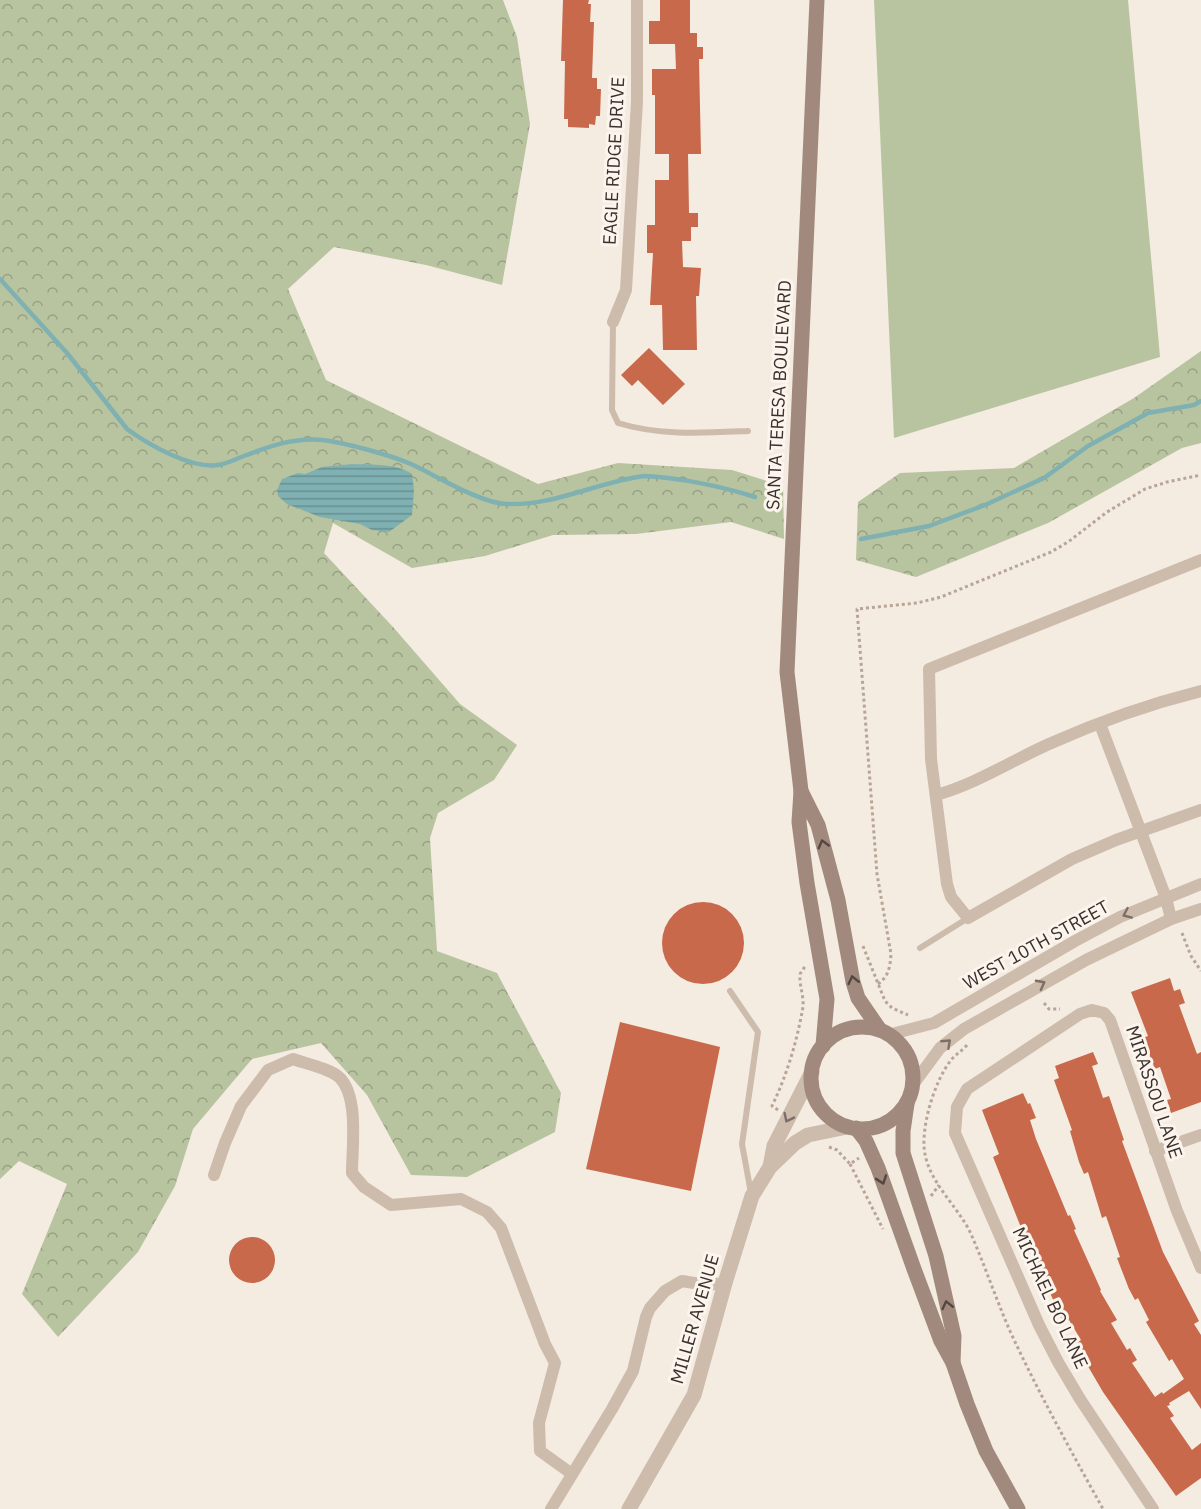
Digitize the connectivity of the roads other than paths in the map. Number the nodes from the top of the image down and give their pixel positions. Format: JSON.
{"nodes":[{"id":1,"x":637,"y":0,"type":"edge"},
{"id":2,"x":817,"y":0,"type":"edge"},
{"id":3,"x":613,"y":322,"type":"joint"},
{"id":4,"x":748,"y":430,"type":"dead end"},
{"id":5,"x":1201,"y":560,"type":"edge"},
{"id":6,"x":1201,"y":691,"type":"edge"},
{"id":7,"x":1100,"y":724,"type":"junction"},
{"id":8,"x":801,"y":791,"type":"junction"},
{"id":9,"x":936,"y":795,"type":"junction"},
{"id":10,"x":1201,"y":810,"type":"edge"},
{"id":11,"x":1140,"y":831,"type":"junction"},
{"id":12,"x":1201,"y":885,"type":"edge"},
{"id":13,"x":1166,"y":898,"type":"junction"},
{"id":14,"x":1201,"y":909,"type":"edge"},
{"id":15,"x":968,"y":918,"type":"junction"},
{"id":16,"x":1171,"y":919,"type":"junction"},
{"id":17,"x":920,"y":948,"type":"dead end"},
{"id":18,"x":730,"y":991,"type":"dead end"},
{"id":19,"x":884,"y":1033,"type":"junction"},
{"id":20,"x":823,"y":1046,"type":"junction"},
{"id":21,"x":812,"y":1072,"type":"junction"},
{"id":22,"x":967,"y":1089,"type":"joint"},
{"id":23,"x":910,"y":1093,"type":"junction"},
{"id":24,"x":851,"y":1128,"type":"junction"},
{"id":25,"x":1201,"y":1135,"type":"edge"},
{"id":26,"x":1155,"y":1151,"type":"junction"},
{"id":27,"x":770,"y":1167,"type":"junction"},
{"id":28,"x":214,"y":1175,"type":"dead end"},
{"id":29,"x":752,"y":1196,"type":"junction"},
{"id":30,"x":1201,"y":1268,"type":"edge"},
{"id":31,"x":725,"y":1283,"type":"junction"},
{"id":32,"x":953,"y":1363,"type":"junction"},
{"id":33,"x":572,"y":1474,"type":"junction"},
{"id":34,"x":551,"y":1509,"type":"edge"},
{"id":35,"x":629,"y":1509,"type":"edge"},
{"id":36,"x":1018,"y":1509,"type":"edge"},
{"id":37,"x":1153,"y":1509,"type":"edge"}],
"edges":[{"from":1,"to":3,"type":"street","name":"EAGLE RIDGE DRIVE"},
{"from":2,"to":8,"type":"main road","name":"SANTA TERESA BOULEVARD"},
{"from":3,"to":4,"type":"lane"},
{"from":5,"to":9,"type":"street"},
{"from":6,"to":7,"type":"street"},
{"from":7,"to":9,"type":"street"},
{"from":7,"to":11,"type":"street"},
{"from":19,"to":8,"type":"main road","name":"SANTA TERESA BOULEVARD","one_way":true},
{"from":8,"to":20,"type":"main road","name":"SANTA TERESA BOULEVARD"},
{"from":9,"to":15,"type":"street"},
{"from":10,"to":11,"type":"street"},
{"from":11,"to":13,"type":"street"},
{"from":11,"to":15,"type":"street"},
{"from":12,"to":13,"type":"street","name":"WEST 10TH STREET"},
{"from":13,"to":16,"type":"street"},
{"from":13,"to":19,"type":"street","name":"WEST 10TH STREET","one_way":true},
{"from":14,"to":16,"type":"street","name":"WEST 10TH STREET"},
{"from":15,"to":17,"type":"lane"},
{"from":23,"to":16,"type":"street","name":"WEST 10TH STREET","one_way":true},
{"from":18,"to":29,"type":"lane"},
{"from":19,"to":20,"type":"main road"},
{"from":19,"to":23,"type":"main road"},
{"from":20,"to":21,"type":"main road"},
{"from":21,"to":24,"type":"main road"},
{"from":21,"to":27,"type":"street","name":"MILLER AVENUE","one_way":true},
{"from":22,"to":26,"type":"street","name":"MIRASSOU LANE"},
{"from":22,"to":37,"type":"street","name":"MICHAEL BO LANE"},
{"from":23,"to":24,"type":"main road"},
{"from":32,"to":23,"type":"main road","one_way":true},
{"from":24,"to":27,"type":"street","name":"MILLER AVENUE"},
{"from":24,"to":32,"type":"main road","one_way":true},
{"from":25,"to":26,"type":"street"},
{"from":26,"to":30,"type":"street","name":"MIRASSOU LANE"},
{"from":27,"to":29,"type":"street","name":"MILLER AVENUE"},
{"from":28,"to":33,"type":"street"},
{"from":29,"to":31,"type":"street","name":"MILLER AVENUE"},
{"from":31,"to":33,"type":"street"},
{"from":31,"to":35,"type":"street","name":"MILLER AVENUE"},
{"from":32,"to":36,"type":"main road"},
{"from":33,"to":34,"type":"street"}]}
